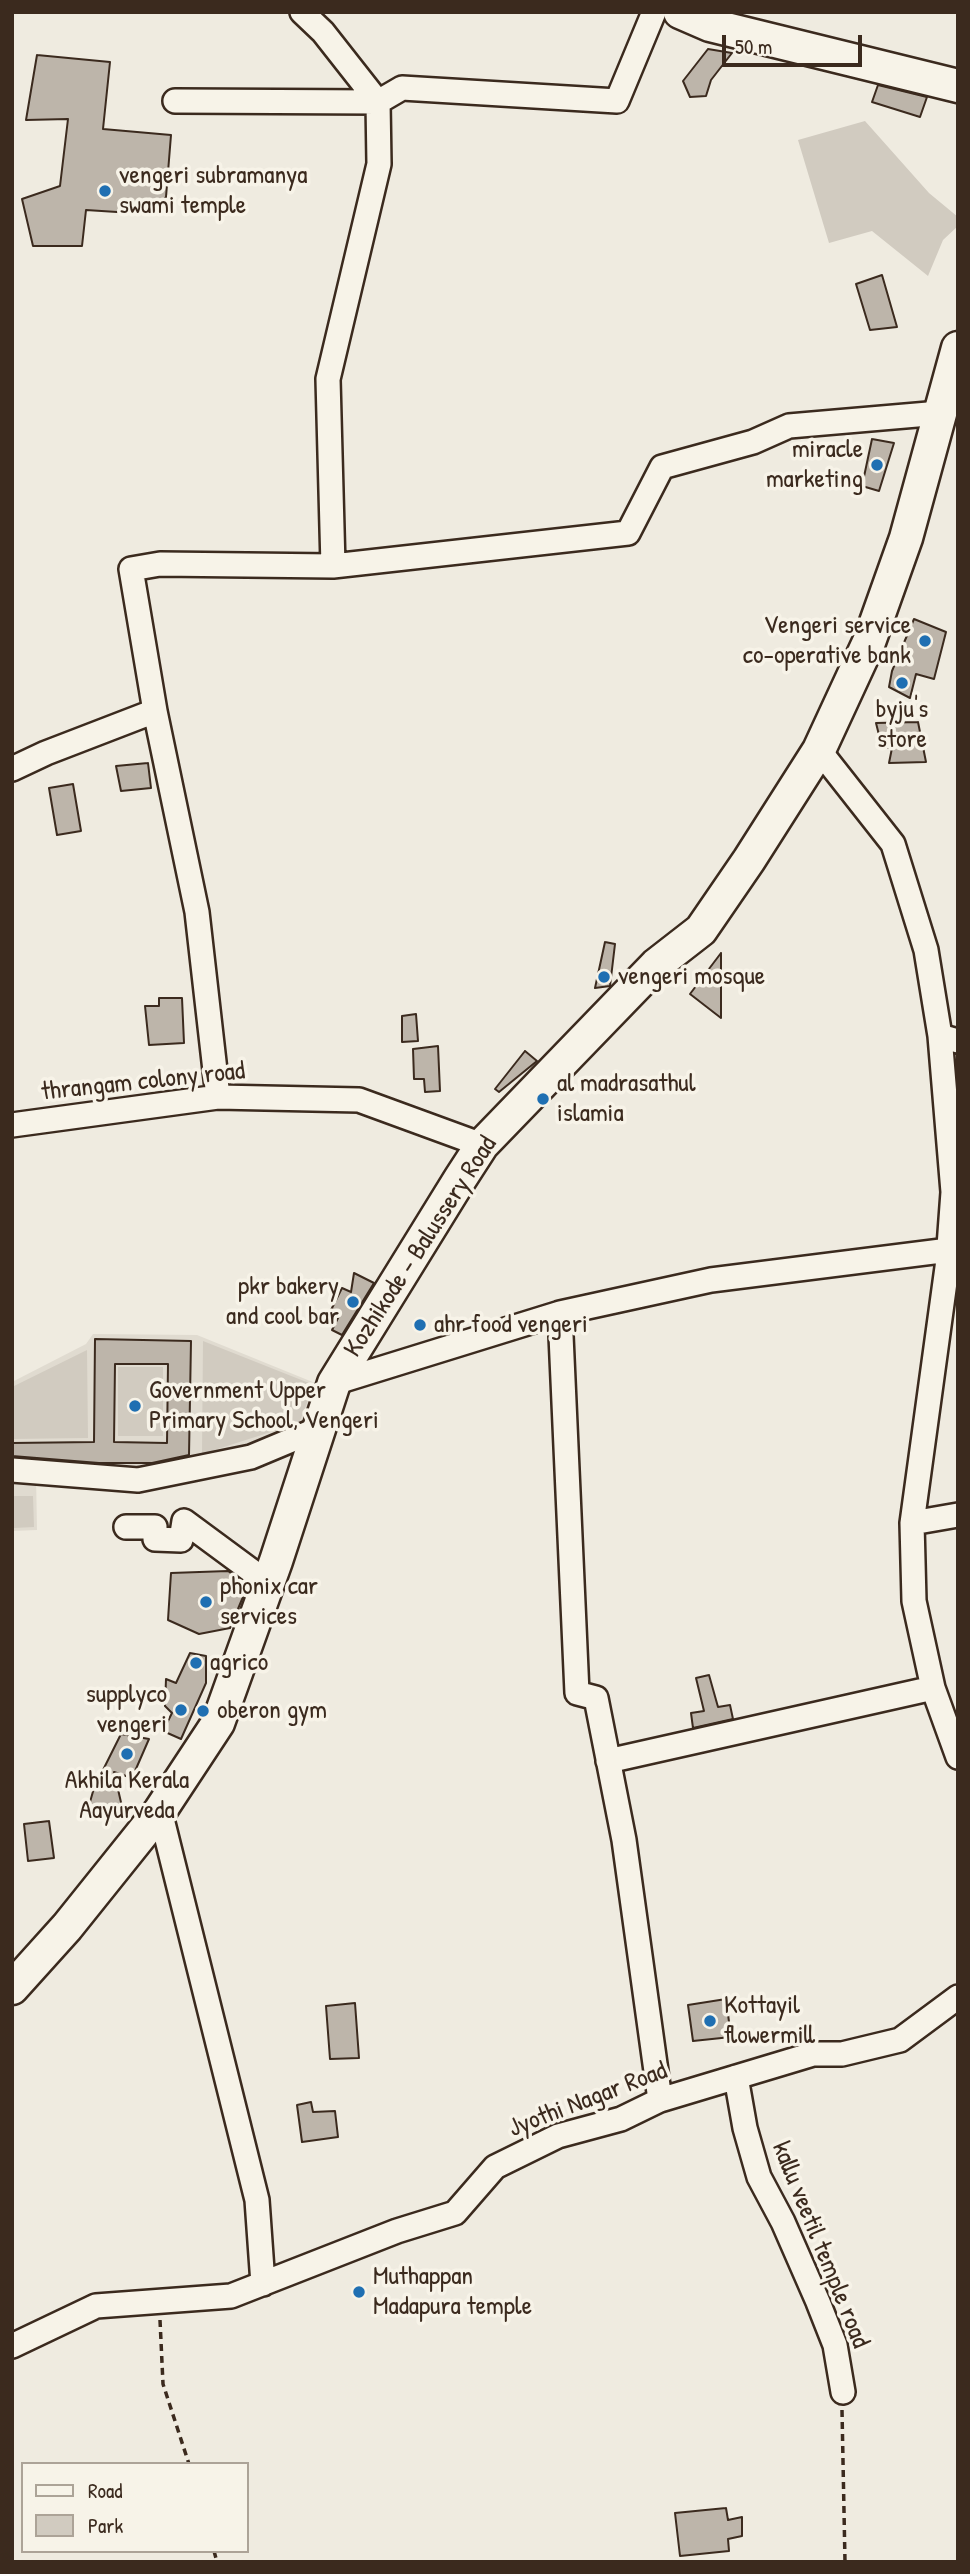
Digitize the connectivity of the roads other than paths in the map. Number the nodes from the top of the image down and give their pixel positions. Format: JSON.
{"nodes":[{"id":1,"x":302,"y":12,"type":"edge"},
{"id":2,"x":654,"y":12,"type":"edge"},
{"id":3,"x":680,"y":12,"type":"edge"},
{"id":4,"x":958,"y":86,"type":"edge"},
{"id":5,"x":175,"y":101,"type":"dead end"},
{"id":6,"x":378,"y":102,"type":"junction"},
{"id":7,"x":958,"y":348,"type":"edge"},
{"id":8,"x":940,"y":413,"type":"junction"},
{"id":9,"x":333,"y":566,"type":"junction"},
{"id":10,"x":155,"y":711,"type":"junction"},
{"id":11,"x":819,"y":750,"type":"junction"},
{"id":12,"x":12,"y":769,"type":"edge"},
{"id":13,"x":949,"y":1039,"type":"edge"},
{"id":14,"x":218,"y":1097,"type":"junction"},
{"id":15,"x":12,"y":1125,"type":"edge"},
{"id":16,"x":482,"y":1145,"type":"junction"},
{"id":17,"x":948,"y":1250,"type":"junction"},
{"id":18,"x":560,"y":1313,"type":"junction"},
{"id":19,"x":334,"y":1383,"type":"junction"},
{"id":20,"x":318,"y":1429,"type":"junction"},
{"id":21,"x":12,"y":1470,"type":"edge"},
{"id":22,"x":958,"y":1515,"type":"edge"},
{"id":23,"x":912,"y":1523,"type":"junction"},
{"id":24,"x":126,"y":1527,"type":"dead end"},
{"id":25,"x":268,"y":1583,"type":"junction"},
{"id":26,"x":933,"y":1689,"type":"junction"},
{"id":27,"x":958,"y":1757,"type":"edge"},
{"id":28,"x":608,"y":1761,"type":"junction"},
{"id":29,"x":160,"y":1811,"type":"junction"},
{"id":30,"x":15,"y":1983,"type":"edge"},
{"id":31,"x":958,"y":1997,"type":"edge"},
{"id":32,"x":736,"y":2077,"type":"junction"},
{"id":33,"x":660,"y":2100,"type":"junction"},
{"id":34,"x":263,"y":2284,"type":"junction"},
{"id":35,"x":12,"y":2346,"type":"edge"},
{"id":36,"x":843,"y":2392,"type":"road end"}],
"edges":[{"from":1,"to":6,"type":"street"},
{"from":2,"to":6,"type":"street"},
{"from":3,"to":4,"type":"main road"},
{"from":5,"to":6,"type":"street"},
{"from":6,"to":9,"type":"street"},
{"from":7,"to":8,"type":"main road","name":"Kozhikode - Balussery Road"},
{"from":8,"to":9,"type":"street"},
{"from":8,"to":11,"type":"main road","name":"Kozhikode - Balussery Road"},
{"from":9,"to":10,"type":"street"},
{"from":10,"to":12,"type":"street"},
{"from":10,"to":14,"type":"street"},
{"from":11,"to":13,"type":"street"},
{"from":11,"to":16,"type":"main road","name":"Kozhikode - Balussery Road"},
{"from":13,"to":17,"type":"street"},
{"from":14,"to":15,"type":"street","name":"thrangam colony road"},
{"from":14,"to":16,"type":"street","name":"thrangam colony road"},
{"from":16,"to":19,"type":"main road","name":"Kozhikode - Balussery Road"},
{"from":17,"to":18,"type":"street"},
{"from":17,"to":23,"type":"street"},
{"from":18,"to":19,"type":"street"},
{"from":18,"to":28,"type":"street"},
{"from":19,"to":20,"type":"main road","name":"Kozhikode - Balussery Road"},
{"from":20,"to":21,"type":"street"},
{"from":20,"to":25,"type":"main road","name":"Kozhikode - Balussery Road"},
{"from":22,"to":23,"type":"street"},
{"from":23,"to":26,"type":"street"},
{"from":24,"to":25,"type":"street"},
{"from":25,"to":29,"type":"main road","name":"Kozhikode - Balussery Road"},
{"from":26,"to":27,"type":"street"},
{"from":26,"to":28,"type":"street"},
{"from":28,"to":33,"type":"street"},
{"from":29,"to":30,"type":"main road","name":"Kozhikode - Balussery Road"},
{"from":29,"to":34,"type":"street"},
{"from":31,"to":32,"type":"street","name":"Jyothi Nagar Road"},
{"from":32,"to":33,"type":"street","name":"Jyothi Nagar Road"},
{"from":32,"to":36,"type":"street","name":"kallu veetil temple road"},
{"from":33,"to":34,"type":"street","name":"Jyothi Nagar Road"},
{"from":34,"to":35,"type":"street","name":"Jyothi Nagar Road"}]}
